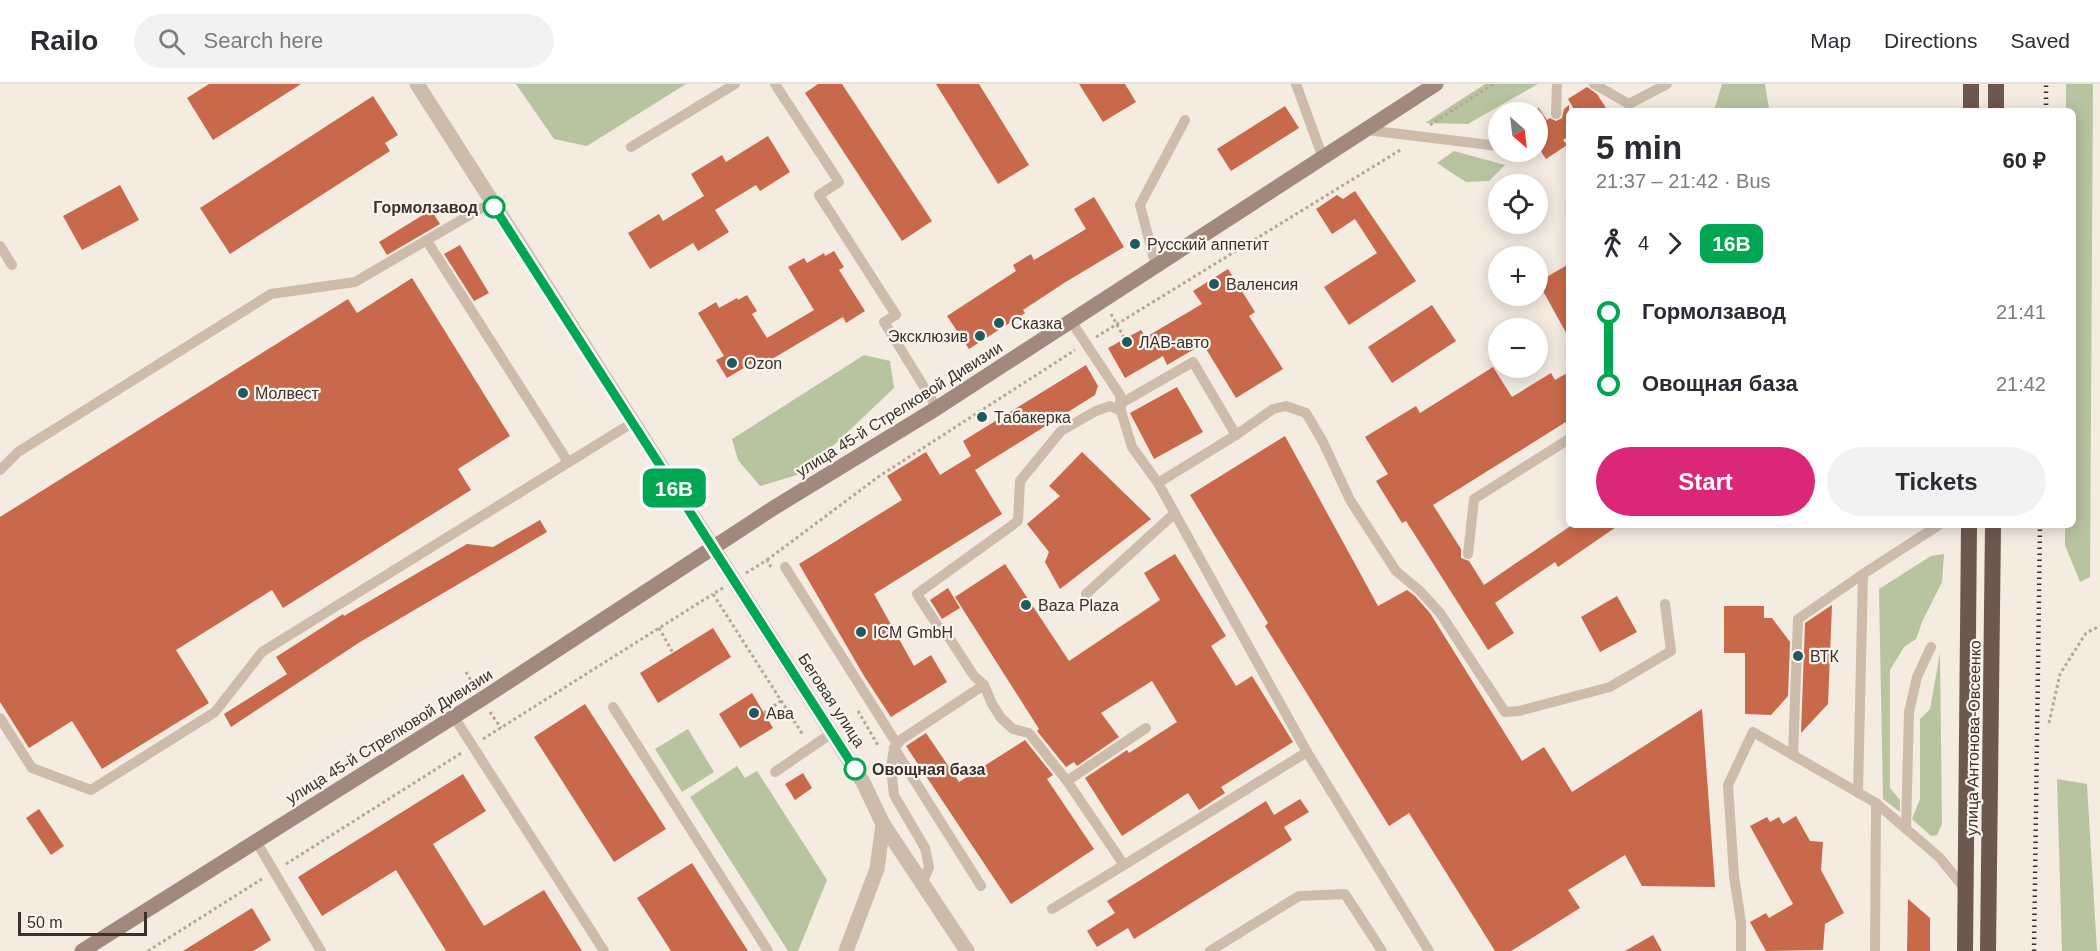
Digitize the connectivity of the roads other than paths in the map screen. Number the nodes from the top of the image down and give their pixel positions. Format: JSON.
{"nodes":[{"id":1,"x":417,"y":84,"type":"edge"},
{"id":2,"x":735,"y":84,"type":"edge"},
{"id":3,"x":775,"y":84,"type":"edge"},
{"id":4,"x":1296,"y":84,"type":"edge"},
{"id":5,"x":1436,"y":84,"type":"edge"},
{"id":6,"x":1557,"y":84,"type":"edge"},
{"id":7,"x":1594,"y":84,"type":"edge"},
{"id":8,"x":1667,"y":84,"type":"edge"},
{"id":9,"x":1971,"y":84,"type":"edge"},
{"id":10,"x":1996,"y":84,"type":"edge"},
{"id":11,"x":1971,"y":108,"type":"edge"},
{"id":12,"x":1996,"y":108,"type":"edge"},
{"id":13,"x":1556,"y":114,"type":"dead end"},
{"id":14,"x":1185,"y":120,"type":"dead end"},
{"id":15,"x":1367,"y":130,"type":"junction"},
{"id":16,"x":1488,"y":145,"type":"edge"},
{"id":17,"x":631,"y":147,"type":"dead end"},
{"id":18,"x":1323,"y":158,"type":"junction"},
{"id":19,"x":492,"y":202,"type":"junction"},
{"id":20,"x":427,"y":241,"type":"junction"},
{"id":21,"x":0,"y":246,"type":"edge"},
{"id":22,"x":12,"y":265,"type":"dead end"},
{"id":23,"x":1156,"y":266,"type":"junction"},
{"id":24,"x":1071,"y":321,"type":"junction"},
{"id":25,"x":937,"y":408,"type":"junction"},
{"id":26,"x":1121,"y":408,"type":"junction"},
{"id":27,"x":632,"y":423,"type":"junction"},
{"id":28,"x":1236,"y":435,"type":"junction"},
{"id":29,"x":1566,"y":441,"type":"edge"},
{"id":30,"x":568,"y":462,"type":"junction"},
{"id":31,"x":0,"y":470,"type":"edge"},
{"id":32,"x":1158,"y":483,"type":"junction"},
{"id":33,"x":1175,"y":513,"type":"junction"},
{"id":34,"x":1934,"y":528,"type":"edge"},
{"id":35,"x":1969,"y":528,"type":"edge"},
{"id":36,"x":1994,"y":528,"type":"edge"},
{"id":37,"x":712,"y":548,"type":"junction"},
{"id":38,"x":1468,"y":554,"type":"dead end"},
{"id":39,"x":785,"y":567,"type":"dead end"},
{"id":40,"x":1863,"y":574,"type":"junction"},
{"id":41,"x":1086,"y":594,"type":"dead end"},
{"id":42,"x":1665,"y":604,"type":"dead end"},
{"id":43,"x":1931,"y":647,"type":"dead end"},
{"id":44,"x":984,"y":685,"type":"junction"},
{"id":45,"x":613,"y":707,"type":"dead end"},
{"id":46,"x":454,"y":717,"type":"junction"},
{"id":47,"x":0,"y":718,"type":"edge"},
{"id":48,"x":1146,"y":728,"type":"dead end"},
{"id":49,"x":832,"y":733,"type":"junction"},
{"id":50,"x":895,"y":746,"type":"junction"},
{"id":51,"x":1307,"y":752,"type":"junction"},
{"id":52,"x":1793,"y":755,"type":"junction"},
{"id":53,"x":775,"y":772,"type":"dead end"},
{"id":54,"x":1066,"y":781,"type":"junction"},
{"id":55,"x":1858,"y":793,"type":"junction"},
{"id":56,"x":1876,"y":803,"type":"junction"},
{"id":57,"x":883,"y":824,"type":"junction"},
{"id":58,"x":1906,"y":829,"type":"junction"},
{"id":59,"x":256,"y":842,"type":"junction"},
{"id":60,"x":1124,"y":865,"type":"junction"},
{"id":61,"x":922,"y":884,"type":"junction"},
{"id":62,"x":981,"y":886,"type":"dead end"},
{"id":63,"x":1965,"y":889,"type":"junction"},
{"id":64,"x":1052,"y":909,"type":"dead end"},
{"id":65,"x":82,"y":951,"type":"edge"},
{"id":66,"x":321,"y":951,"type":"edge"},
{"id":67,"x":604,"y":951,"type":"edge"},
{"id":68,"x":768,"y":951,"type":"edge"},
{"id":69,"x":846,"y":951,"type":"edge"},
{"id":70,"x":967,"y":951,"type":"edge"},
{"id":71,"x":1210,"y":951,"type":"edge"},
{"id":72,"x":1382,"y":951,"type":"edge"},
{"id":73,"x":1429,"y":951,"type":"edge"},
{"id":74,"x":1741,"y":951,"type":"edge"},
{"id":75,"x":1875,"y":951,"type":"edge"},
{"id":76,"x":1965,"y":951,"type":"edge"},
{"id":77,"x":1988,"y":951,"type":"edge"}],
"edges":[{"from":1,"to":19,"type":"street"},
{"from":2,"to":17,"type":"lane"},
{"from":3,"to":25,"type":"lane"},
{"from":4,"to":18,"type":"lane"},
{"from":5,"to":15,"type":"main road","name":"улица 45-й Стрелковой Дивизии"},
{"from":6,"to":13,"type":"lane"},
{"from":7,"to":8,"type":"lane"},
{"from":9,"to":11,"type":"highway"},
{"from":10,"to":12,"type":"highway"},
{"from":14,"to":23,"type":"lane"},
{"from":15,"to":16,"type":"lane"},
{"from":15,"to":18,"type":"main road","name":"улица 45-й Стрелковой Дивизии"},
{"from":18,"to":23,"type":"main road","name":"улица 45-й Стрелковой Дивизии"},
{"from":19,"to":20,"type":"lane"},
{"from":19,"to":27,"type":"street"},
{"from":20,"to":30,"type":"lane"},
{"from":20,"to":31,"type":"lane"},
{"from":21,"to":22,"type":"lane"},
{"from":23,"to":24,"type":"main road","name":"улица 45-й Стрелковой Дивизии"},
{"from":24,"to":25,"type":"main road","name":"улица 45-й Стрелковой Дивизии"},
{"from":24,"to":26,"type":"lane"},
{"from":25,"to":37,"type":"main road","name":"улица 45-й Стрелковой Дивизии"},
{"from":26,"to":28,"type":"lane"},
{"from":26,"to":32,"type":"lane"},
{"from":26,"to":44,"type":"lane"},
{"from":27,"to":30,"type":"lane"},
{"from":27,"to":37,"type":"street"},
{"from":28,"to":32,"type":"lane"},
{"from":28,"to":42,"type":"lane"},
{"from":29,"to":38,"type":"lane"},
{"from":30,"to":47,"type":"lane"},
{"from":32,"to":33,"type":"lane"},
{"from":33,"to":41,"type":"lane"},
{"from":33,"to":51,"type":"lane"},
{"from":34,"to":40,"type":"lane"},
{"from":35,"to":63,"type":"highway","name":"улица Антонова-Овсеенко"},
{"from":36,"to":77,"type":"highway","name":"улица Антонова-Овсеенко"},
{"from":37,"to":46,"type":"main road","name":"улица 45-й Стрелковой Дивизии"},
{"from":37,"to":49,"type":"street","name":"Беговая улица"},
{"from":39,"to":50,"type":"lane"},
{"from":40,"to":52,"type":"lane"},
{"from":40,"to":55,"type":"lane"},
{"from":43,"to":58,"type":"lane"},
{"from":44,"to":50,"type":"lane"},
{"from":44,"to":54,"type":"lane"},
{"from":45,"to":68,"type":"lane"},
{"from":46,"to":59,"type":"main road","name":"улица 45-й Стрелковой Дивизии"},
{"from":46,"to":67,"type":"lane"},
{"from":48,"to":54,"type":"lane"},
{"from":49,"to":53,"type":"lane"},
{"from":49,"to":57,"type":"street","name":"Беговая улица"},
{"from":50,"to":61,"type":"lane"},
{"from":50,"to":62,"type":"lane"},
{"from":51,"to":60,"type":"lane"},
{"from":51,"to":73,"type":"lane"},
{"from":52,"to":55,"type":"lane"},
{"from":52,"to":74,"type":"lane"},
{"from":54,"to":60,"type":"lane"},
{"from":55,"to":56,"type":"lane"},
{"from":56,"to":58,"type":"lane"},
{"from":56,"to":75,"type":"lane"},
{"from":57,"to":61,"type":"street","name":"Беговая улица"},
{"from":57,"to":69,"type":"street"},
{"from":58,"to":63,"type":"lane"},
{"from":59,"to":65,"type":"main road","name":"улица 45-й Стрелковой Дивизии"},
{"from":59,"to":66,"type":"lane"},
{"from":60,"to":64,"type":"lane"},
{"from":61,"to":70,"type":"street","name":"Беговая улица"},
{"from":63,"to":76,"type":"highway","name":"улица Антонова-Овсеенко"},
{"from":71,"to":72,"type":"lane"}]}
